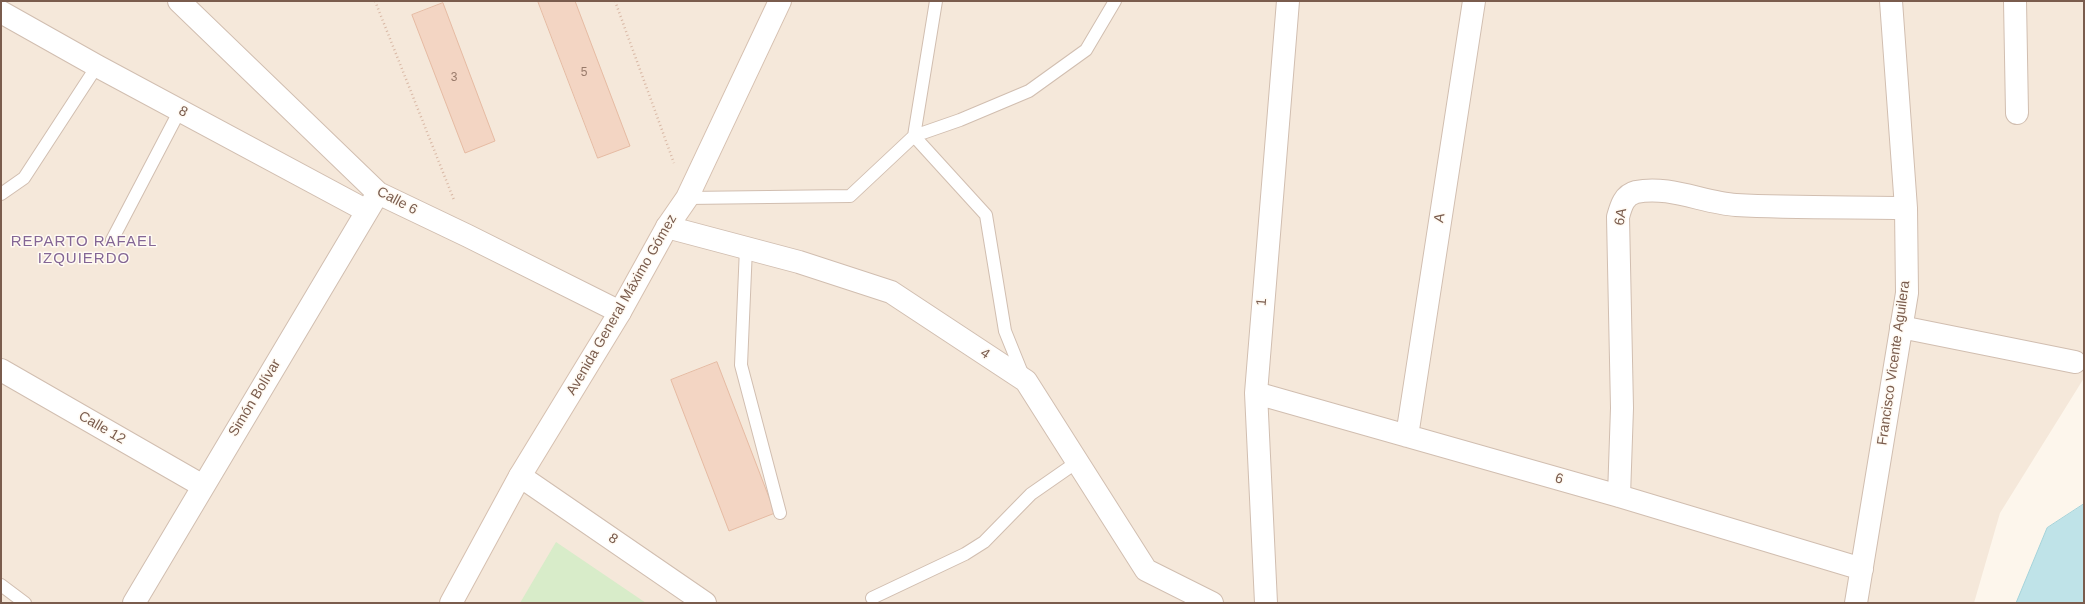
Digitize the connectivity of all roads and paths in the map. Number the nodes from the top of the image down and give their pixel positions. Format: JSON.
{"nodes":[{"id":1,"x":179,"y":1,"type":"edge"},
{"id":2,"x":375,"y":1,"type":"edge"},
{"id":3,"x":615,"y":1,"type":"edge"},
{"id":4,"x":780,"y":1,"type":"edge"},
{"id":5,"x":936,"y":1,"type":"edge"},
{"id":6,"x":1114,"y":1,"type":"edge"},
{"id":7,"x":1288,"y":1,"type":"edge"},
{"id":8,"x":1474,"y":1,"type":"edge"},
{"id":9,"x":1891,"y":1,"type":"edge"},
{"id":10,"x":2015,"y":1,"type":"edge"},
{"id":11,"x":1,"y":12,"type":"edge"},
{"id":12,"x":97,"y":66,"type":"junction"},
{"id":13,"x":180,"y":110,"type":"junction"},
{"id":14,"x":2017,"y":113,"type":"dead end"},
{"id":15,"x":914,"y":136,"type":"junction"},
{"id":16,"x":1,"y":194,"type":"edge"},
{"id":17,"x":687,"y":198,"type":"junction"},
{"id":18,"x":372,"y":202,"type":"junction"},
{"id":19,"x":1906,"y":208,"type":"junction"},
{"id":20,"x":667,"y":227,"type":"junction"},
{"id":21,"x":468,"y":236,"type":"junction"},
{"id":22,"x":112,"y":240,"type":"dead end"},
{"id":23,"x":746,"y":248,"type":"junction"},
{"id":24,"x":620,"y":312,"type":"junction"},
{"id":25,"x":1901,"y":327,"type":"junction"},
{"id":26,"x":2075,"y":362,"type":"dead end"},
{"id":27,"x":1,"y":370,"type":"edge"},
{"id":28,"x":1026,"y":381,"type":"junction"},
{"id":29,"x":1256,"y":393,"type":"junction"},
{"id":30,"x":1407,"y":436,"type":"junction"},
{"id":31,"x":1077,"y":462,"type":"junction"},
{"id":32,"x":520,"y":476,"type":"junction"},
{"id":33,"x":203,"y":486,"type":"junction"},
{"id":34,"x":1620,"y":496,"type":"junction"},
{"id":35,"x":780,"y":513,"type":"dead end"},
{"id":36,"x":1862,"y":569,"type":"junction"},
{"id":37,"x":1,"y":585,"type":"edge"},
{"id":38,"x":872,"y":598,"type":"dead end"},
{"id":39,"x":25,"y":603,"type":"edge"},
{"id":40,"x":134,"y":603,"type":"edge"},
{"id":41,"x":451,"y":603,"type":"edge"},
{"id":42,"x":705,"y":603,"type":"edge"},
{"id":43,"x":1212,"y":603,"type":"edge"},
{"id":44,"x":1266,"y":603,"type":"edge"},
{"id":45,"x":1856,"y":603,"type":"edge"}],
"edges":[{"from":1,"to":18,"type":"street","name":"Calle 6"},
{"from":2,"to":21,"type":"path"},
{"from":3,"to":17,"type":"path"},
{"from":4,"to":17,"type":"street","name":"Avenida General Máximo Gómez"},
{"from":5,"to":15,"type":"lane"},
{"from":6,"to":15,"type":"lane"},
{"from":7,"to":29,"type":"street","name":"1"},
{"from":8,"to":30,"type":"street","name":"A"},
{"from":9,"to":19,"type":"street","name":"Francisco Vicente Aguilera"},
{"from":10,"to":14,"type":"street"},
{"from":11,"to":12,"type":"street","name":"8"},
{"from":12,"to":13,"type":"street","name":"8"},
{"from":12,"to":16,"type":"lane"},
{"from":13,"to":18,"type":"street","name":"8"},
{"from":13,"to":22,"type":"lane"},
{"from":15,"to":17,"type":"lane"},
{"from":15,"to":28,"type":"lane"},
{"from":17,"to":20,"type":"street","name":"Avenida General Máximo Gómez"},
{"from":18,"to":21,"type":"street","name":"Calle 6"},
{"from":18,"to":33,"type":"street","name":"Simón Bolívar"},
{"from":19,"to":25,"type":"street","name":"Francisco Vicente Aguilera"},
{"from":19,"to":34,"type":"street","name":"6A"},
{"from":20,"to":23,"type":"street","name":"4"},
{"from":20,"to":24,"type":"street","name":"Avenida General Máximo Gómez"},
{"from":21,"to":24,"type":"street","name":"Calle 6"},
{"from":23,"to":28,"type":"street","name":"4"},
{"from":23,"to":35,"type":"lane"},
{"from":24,"to":32,"type":"street","name":"Avenida General Máximo Gómez"},
{"from":25,"to":26,"type":"street"},
{"from":25,"to":36,"type":"street","name":"Francisco Vicente Aguilera"},
{"from":27,"to":33,"type":"street","name":"Calle 12"},
{"from":28,"to":31,"type":"street","name":"4"},
{"from":29,"to":30,"type":"street","name":"6"},
{"from":29,"to":44,"type":"street","name":"1"},
{"from":30,"to":34,"type":"street","name":"6"},
{"from":31,"to":38,"type":"lane"},
{"from":31,"to":43,"type":"street","name":"4"},
{"from":32,"to":41,"type":"street","name":"Avenida General Máximo Gómez"},
{"from":32,"to":42,"type":"street","name":"8"},
{"from":33,"to":40,"type":"street","name":"Simón Bolívar"},
{"from":34,"to":36,"type":"street","name":"6"},
{"from":36,"to":45,"type":"street","name":"Francisco Vicente Aguilera"},
{"from":37,"to":39,"type":"lane"}]}
